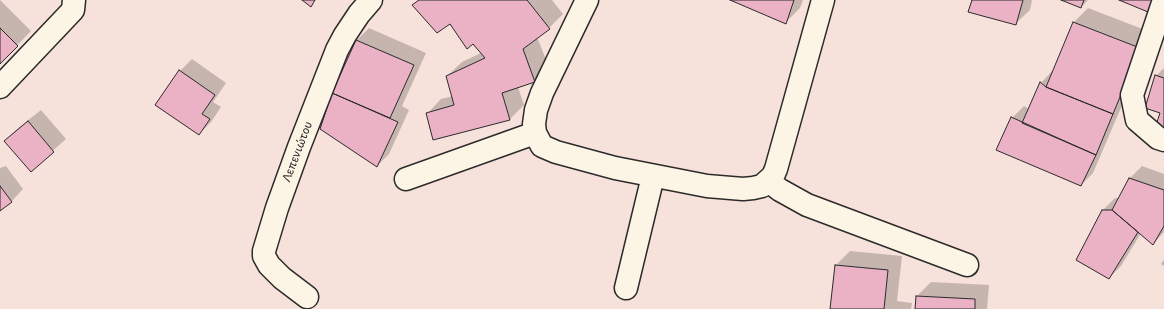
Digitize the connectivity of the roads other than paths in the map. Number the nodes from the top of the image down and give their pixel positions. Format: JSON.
{"nodes":[{"id":1,"x":74,"y":0,"type":"edge"},
{"id":2,"x":371,"y":0,"type":"edge"},
{"id":3,"x":587,"y":0,"type":"edge"},
{"id":4,"x":823,"y":0,"type":"edge"},
{"id":5,"x":1164,"y":0,"type":"edge"},
{"id":6,"x":0,"y":87,"type":"edge"},
{"id":7,"x":535,"y":133,"type":"junction"},
{"id":8,"x":1164,"y":140,"type":"edge"},
{"id":9,"x":653,"y":176,"type":"junction"},
{"id":10,"x":406,"y":179,"type":"dead end"},
{"id":11,"x":768,"y":181,"type":"junction"},
{"id":12,"x":967,"y":265,"type":"dead end"},
{"id":13,"x":626,"y":288,"type":"dead end"},
{"id":14,"x":307,"y":297,"type":"dead end"}],
"edges":[{"from":1,"to":6,"type":"street"},
{"from":2,"to":14,"type":"street","name":"Λεπενιώτου"},
{"from":3,"to":7,"type":"street"},
{"from":4,"to":11,"type":"street"},
{"from":5,"to":8,"type":"street"},
{"from":7,"to":9,"type":"street"},
{"from":7,"to":10,"type":"street"},
{"from":9,"to":11,"type":"street"},
{"from":9,"to":13,"type":"street"},
{"from":11,"to":12,"type":"street"}]}
